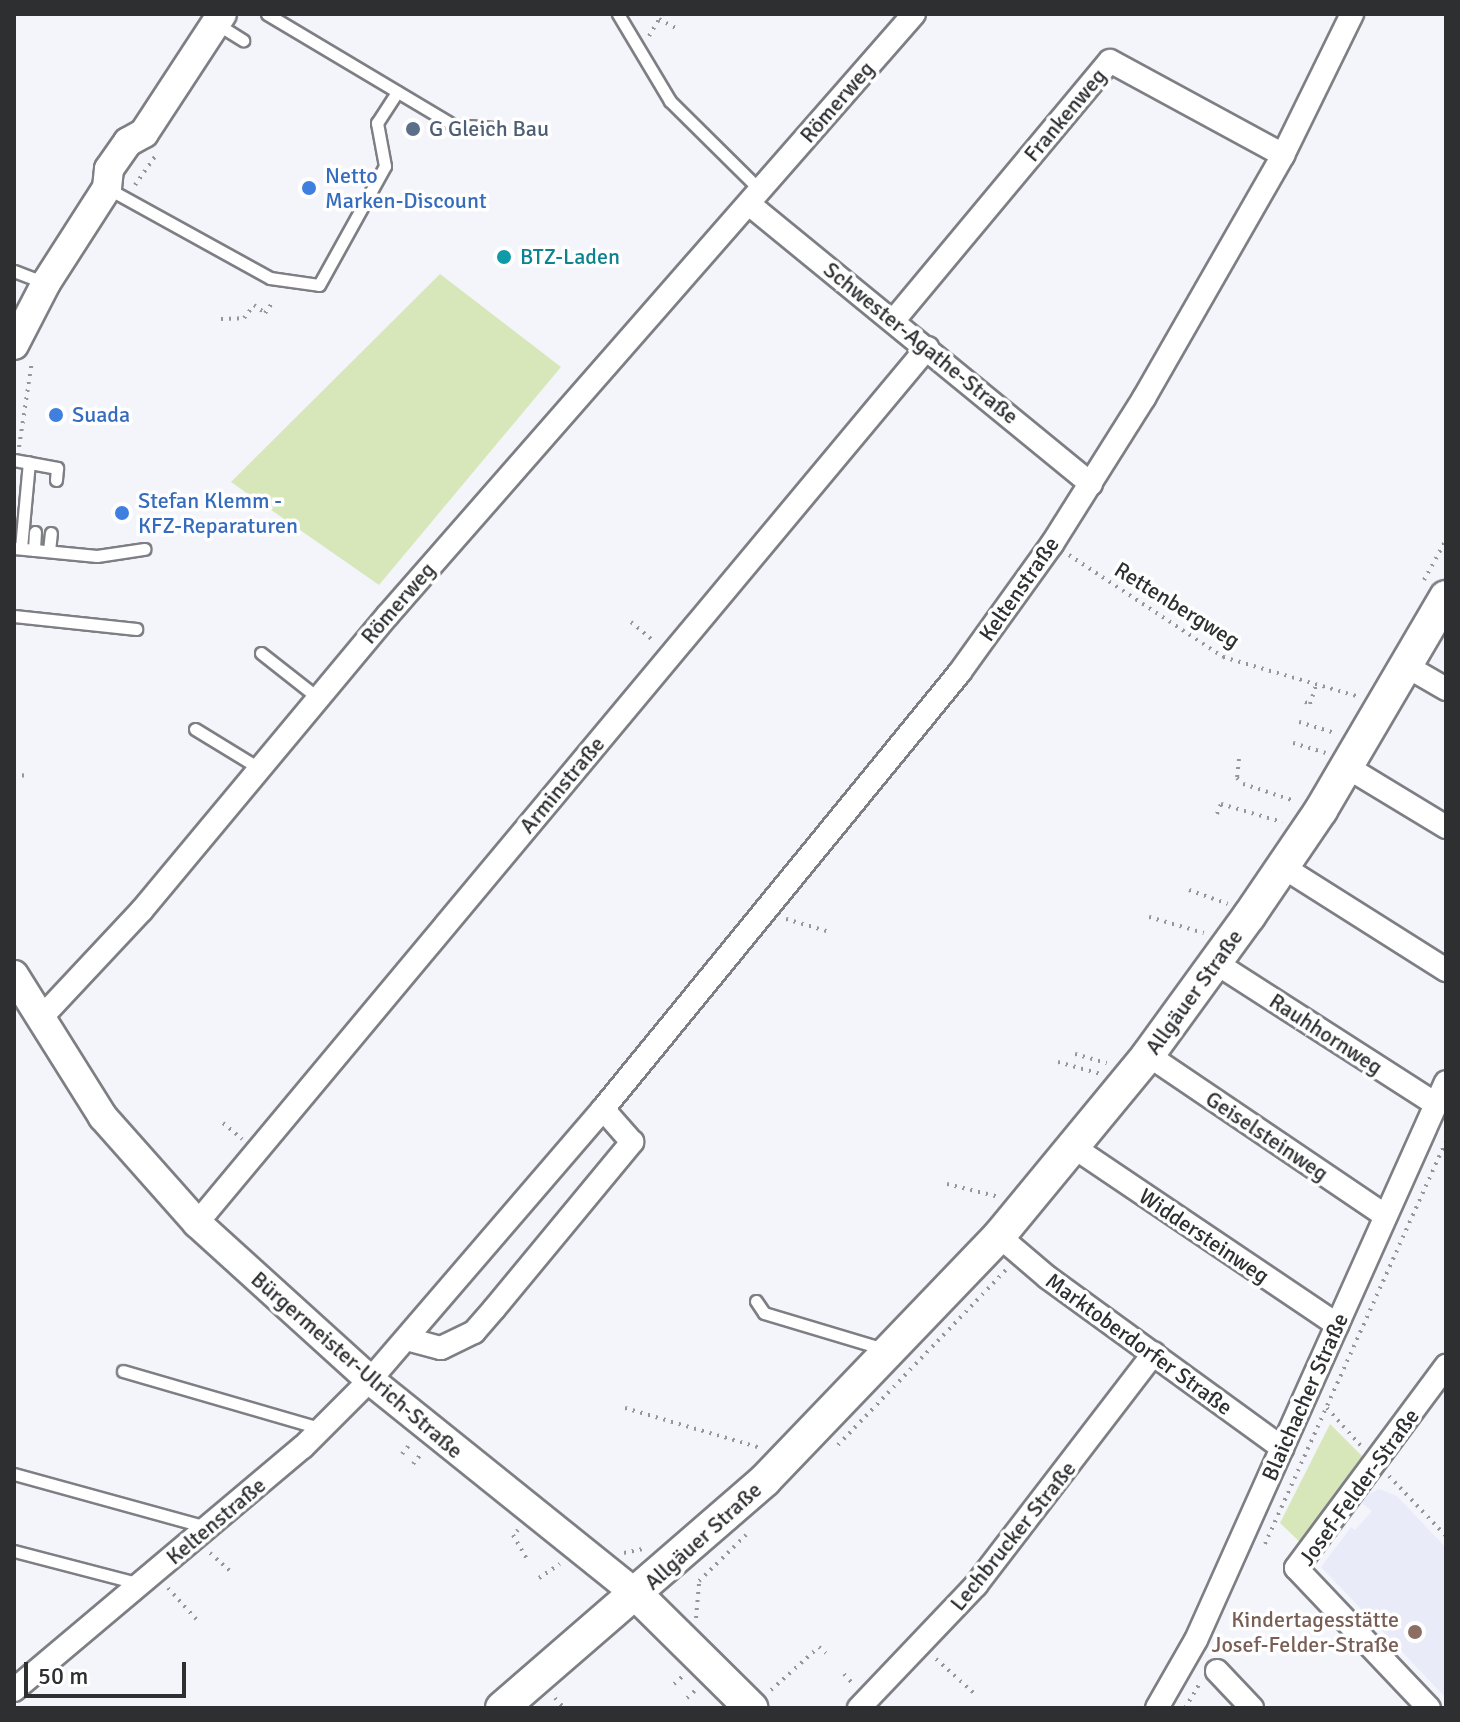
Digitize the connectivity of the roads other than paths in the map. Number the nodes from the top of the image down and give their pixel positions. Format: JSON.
{"nodes":[{"id":1,"x":267,"y":14,"type":"edge"},
{"id":2,"x":618,"y":14,"type":"edge"},
{"id":3,"x":914,"y":14,"type":"edge"},
{"id":4,"x":1352,"y":14,"type":"edge"},
{"id":5,"x":219,"y":19,"type":"edge"},
{"id":6,"x":243,"y":40,"type":"dead end"},
{"id":7,"x":397,"y":92,"type":"junction"},
{"id":8,"x":494,"y":128,"type":"dead end"},
{"id":9,"x":1283,"y":155,"type":"junction"},
{"id":10,"x":116,"y":194,"type":"junction"},
{"id":11,"x":755,"y":197,"type":"junction"},
{"id":12,"x":14,"y":271,"type":"edge"},
{"id":13,"x":46,"y":283,"type":"junction"},
{"id":14,"x":894,"y":320,"type":"junction"},
{"id":15,"x":20,"y":342,"type":"edge"},
{"id":16,"x":927,"y":348,"type":"junction"},
{"id":17,"x":26,"y":462,"type":"edge"},
{"id":18,"x":40,"y":479,"type":"dead end"},
{"id":19,"x":56,"y":480,"type":"dead end"},
{"id":20,"x":1091,"y":484,"type":"junction"},
{"id":21,"x":35,"y":532,"type":"dead end"},
{"id":22,"x":51,"y":533,"type":"dead end"},
{"id":23,"x":23,"y":549,"type":"edge"},
{"id":24,"x":144,"y":549,"type":"dead end"},
{"id":25,"x":49,"y":551,"type":"junction"},
{"id":26,"x":1433,"y":592,"type":"edge"},
{"id":27,"x":14,"y":616,"type":"edge"},
{"id":28,"x":136,"y":629,"type":"dead end"},
{"id":29,"x":261,"y":653,"type":"dead end"},
{"id":30,"x":1408,"y":667,"type":"junction"},
{"id":31,"x":1446,"y":689,"type":"edge"},
{"id":32,"x":317,"y":697,"type":"junction"},
{"id":33,"x":195,"y":729,"type":"dead end"},
{"id":34,"x":1341,"y":746,"type":"junction"},
{"id":35,"x":259,"y":768,"type":"junction"},
{"id":36,"x":1446,"y":827,"type":"edge"},
{"id":37,"x":1283,"y":867,"type":"junction"},
{"id":38,"x":1207,"y":953,"type":"junction"},
{"id":39,"x":1446,"y":970,"type":"edge"},
{"id":40,"x":14,"y":975,"type":"edge"},
{"id":41,"x":40,"y":1019,"type":"junction"},
{"id":42,"x":1119,"y":1069,"type":"junction"},
{"id":43,"x":1446,"y":1082,"type":"edge"},
{"id":44,"x":1436,"y":1104,"type":"junction"},
{"id":45,"x":603,"y":1109,"type":"junction"},
{"id":46,"x":1072,"y":1146,"type":"junction"},
{"id":47,"x":1386,"y":1216,"type":"junction"},
{"id":48,"x":197,"y":1223,"type":"junction"},
{"id":49,"x":999,"y":1236,"type":"junction"},
{"id":50,"x":756,"y":1301,"type":"dead end"},
{"id":51,"x":1337,"y":1325,"type":"junction"},
{"id":52,"x":407,"y":1339,"type":"junction"},
{"id":53,"x":893,"y":1352,"type":"junction"},
{"id":54,"x":1154,"y":1353,"type":"junction"},
{"id":55,"x":1446,"y":1366,"type":"edge"},
{"id":56,"x":123,"y":1371,"type":"dead end"},
{"id":57,"x":370,"y":1380,"type":"junction"},
{"id":58,"x":323,"y":1429,"type":"junction"},
{"id":59,"x":1282,"y":1448,"type":"junction"},
{"id":60,"x":14,"y":1474,"type":"edge"},
{"id":61,"x":202,"y":1534,"type":"junction"},
{"id":62,"x":14,"y":1551,"type":"edge"},
{"id":63,"x":148,"y":1579,"type":"junction"},
{"id":64,"x":637,"y":1595,"type":"junction"},
{"id":65,"x":1217,"y":1671,"type":"dead end"},
{"id":66,"x":14,"y":1690,"type":"edge"},
{"id":67,"x":502,"y":1708,"type":"edge"},
{"id":68,"x":751,"y":1708,"type":"edge"},
{"id":69,"x":859,"y":1708,"type":"edge"},
{"id":70,"x":1157,"y":1708,"type":"edge"},
{"id":71,"x":1252,"y":1708,"type":"edge"},
{"id":72,"x":1429,"y":1708,"type":"edge"}],
"edges":[{"from":1,"to":7,"type":"lane"},
{"from":2,"to":11,"type":"lane"},
{"from":3,"to":11,"type":"street","name":"Römerweg"},
{"from":4,"to":9,"type":"street","name":"Keltenstraße"},
{"from":5,"to":6,"type":"lane"},
{"from":5,"to":10,"type":"street"},
{"from":7,"to":8,"type":"lane"},
{"from":7,"to":10,"type":"lane"},
{"from":9,"to":14,"type":"street","name":"Frankenweg"},
{"from":9,"to":20,"type":"street","name":"Keltenstraße"},
{"from":10,"to":13,"type":"street"},
{"from":11,"to":14,"type":"street","name":"Schwester-Agathe-Straße"},
{"from":11,"to":32,"type":"street","name":"Römerweg"},
{"from":12,"to":13,"type":"lane"},
{"from":13,"to":15,"type":"street"},
{"from":14,"to":16,"type":"street","name":"Schwester-Agathe-Straße"},
{"from":16,"to":20,"type":"street","name":"Schwester-Agathe-Straße"},
{"from":16,"to":48,"type":"street","name":"Arminstraße"},
{"from":17,"to":18,"type":"lane"},
{"from":17,"to":19,"type":"lane"},
{"from":17,"to":23,"type":"lane"},
{"from":20,"to":45,"type":"street","name":"Keltenstraße"},
{"from":21,"to":23,"type":"lane"},
{"from":22,"to":25,"type":"lane"},
{"from":23,"to":25,"type":"lane"},
{"from":24,"to":25,"type":"lane"},
{"from":26,"to":30,"type":"main road","name":"Allgäuer Straße"},
{"from":27,"to":28,"type":"lane"},
{"from":29,"to":32,"type":"lane"},
{"from":30,"to":31,"type":"street"},
{"from":30,"to":34,"type":"main road","name":"Allgäuer Straße"},
{"from":32,"to":35,"type":"street","name":"Römerweg"},
{"from":33,"to":35,"type":"lane"},
{"from":34,"to":36,"type":"street"},
{"from":34,"to":37,"type":"main road","name":"Allgäuer Straße"},
{"from":35,"to":41,"type":"street","name":"Römerweg"},
{"from":37,"to":38,"type":"main road","name":"Allgäuer Straße"},
{"from":37,"to":39,"type":"street"},
{"from":38,"to":42,"type":"main road","name":"Allgäuer Straße"},
{"from":38,"to":44,"type":"street","name":"Rauhhornweg"},
{"from":40,"to":41,"type":"street","name":"Bürgermeister-Ulrich-Straße"},
{"from":41,"to":48,"type":"street","name":"Bürgermeister-Ulrich-Straße"},
{"from":42,"to":46,"type":"main road","name":"Allgäuer Straße"},
{"from":42,"to":47,"type":"street","name":"Geiselsteinweg"},
{"from":43,"to":44,"type":"street","name":"Blaichacher Straße"},
{"from":44,"to":47,"type":"street","name":"Blaichacher Straße"},
{"from":45,"to":52,"type":"street","name":"Keltenstraße"},
{"from":45,"to":52,"type":"street"},
{"from":46,"to":49,"type":"main road","name":"Allgäuer Straße"},
{"from":46,"to":51,"type":"street","name":"Widdersteinweg"},
{"from":47,"to":51,"type":"street","name":"Blaichacher Straße"},
{"from":48,"to":57,"type":"street","name":"Bürgermeister-Ulrich-Straße"},
{"from":49,"to":53,"type":"main road","name":"Allgäuer Straße"},
{"from":49,"to":54,"type":"street","name":"Marktoberdorfer Straße"},
{"from":50,"to":53,"type":"lane"},
{"from":51,"to":59,"type":"street","name":"Blaichacher Straße"},
{"from":52,"to":57,"type":"street","name":"Keltenstraße"},
{"from":53,"to":64,"type":"main road","name":"Allgäuer Straße"},
{"from":54,"to":59,"type":"street","name":"Marktoberdorfer Straße"},
{"from":54,"to":69,"type":"street","name":"Lechbrucker Straße"},
{"from":55,"to":72,"type":"street","name":"Josef-Felder-Straße"},
{"from":56,"to":58,"type":"lane"},
{"from":57,"to":58,"type":"street","name":"Keltenstraße"},
{"from":57,"to":64,"type":"street","name":"Bürgermeister-Ulrich-Straße"},
{"from":58,"to":61,"type":"street","name":"Keltenstraße"},
{"from":59,"to":70,"type":"street","name":"Blaichacher Straße"},
{"from":60,"to":61,"type":"lane"},
{"from":61,"to":63,"type":"street","name":"Keltenstraße"},
{"from":62,"to":63,"type":"lane"},
{"from":63,"to":66,"type":"street","name":"Keltenstraße"},
{"from":64,"to":67,"type":"main road","name":"Allgäuer Straße"},
{"from":64,"to":68,"type":"main road","name":"Bürgermeister-Ulrich-Straße"},
{"from":65,"to":71,"type":"street"}]}
